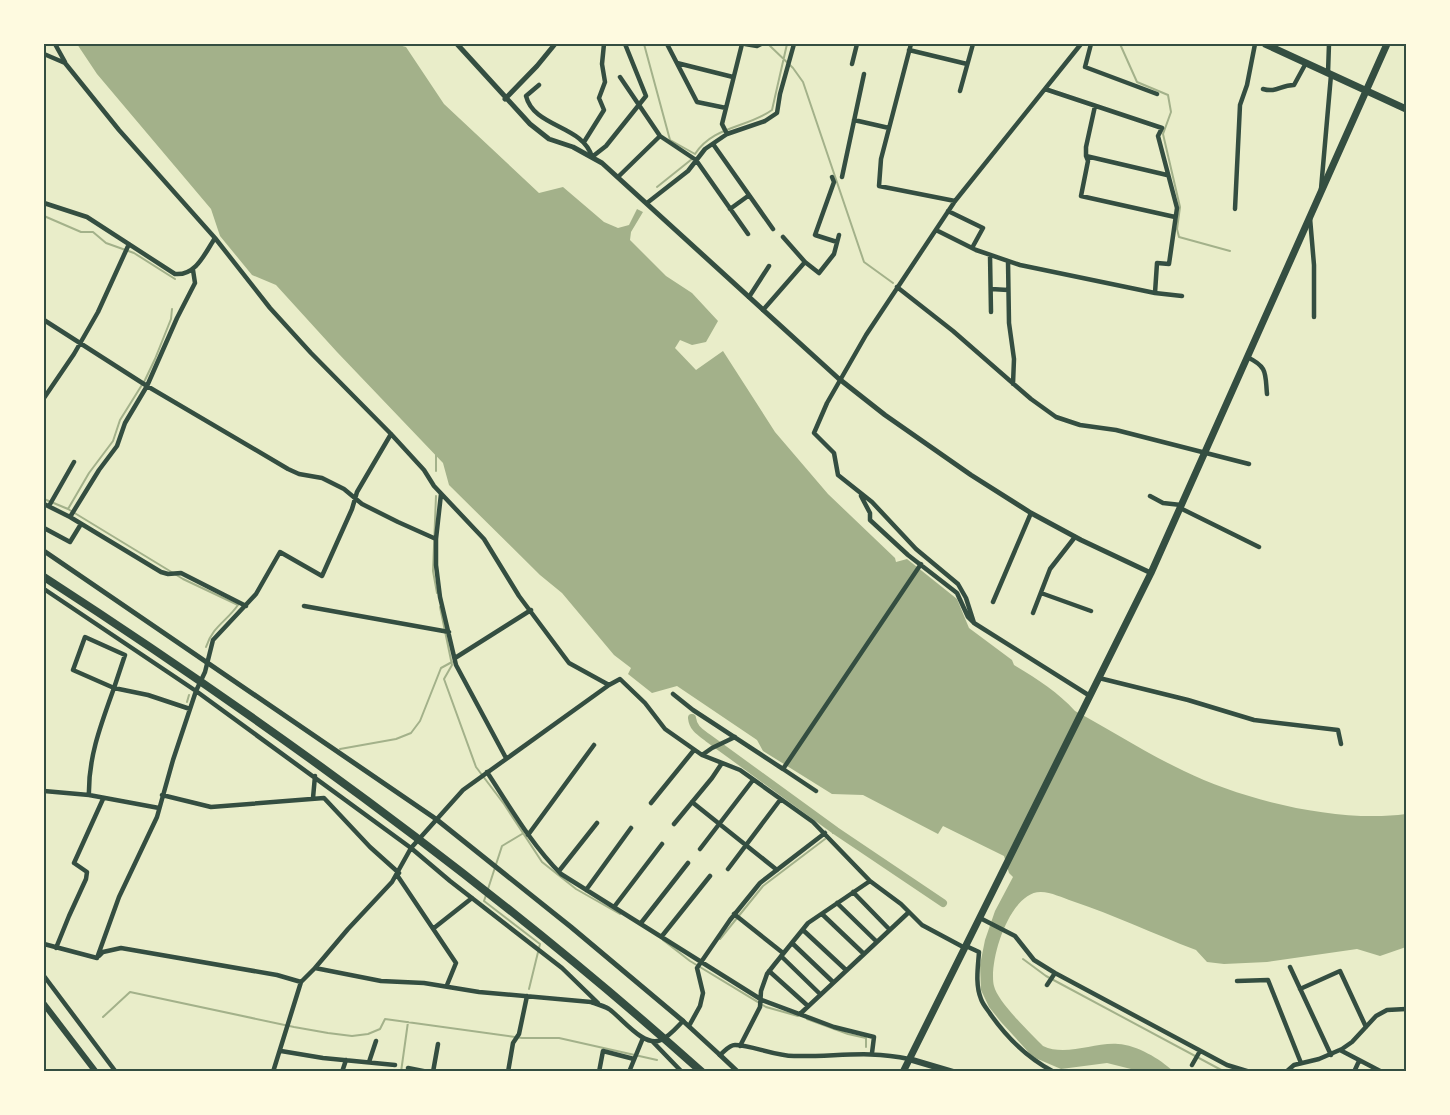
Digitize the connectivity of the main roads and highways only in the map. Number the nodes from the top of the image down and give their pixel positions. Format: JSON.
{"nodes":[{"id":1,"x":1265,"y":44,"type":"edge"},
{"id":2,"x":1387,"y":44,"type":"edge"},
{"id":3,"x":1365,"y":91,"type":"junction"},
{"id":4,"x":1407,"y":109,"type":"edge"},
{"id":5,"x":44,"y":577,"type":"edge"},
{"id":6,"x":44,"y":1004,"type":"edge"},
{"id":7,"x":909,"y":1059,"type":"junction"},
{"id":8,"x":96,"y":1071,"type":"edge"},
{"id":9,"x":702,"y":1071,"type":"edge"},
{"id":10,"x":903,"y":1071,"type":"edge"},
{"id":11,"x":951,"y":1071,"type":"edge"}],
"edges":[{"from":1,"to":3,"type":"main road"},
{"from":2,"to":3,"type":"main road"},
{"from":3,"to":4,"type":"main road"},
{"from":3,"to":7,"type":"main road"},
{"from":5,"to":9,"type":"highway"},
{"from":6,"to":8,"type":"main road"},
{"from":7,"to":10,"type":"main road"},
{"from":7,"to":11,"type":"main road"}]}
